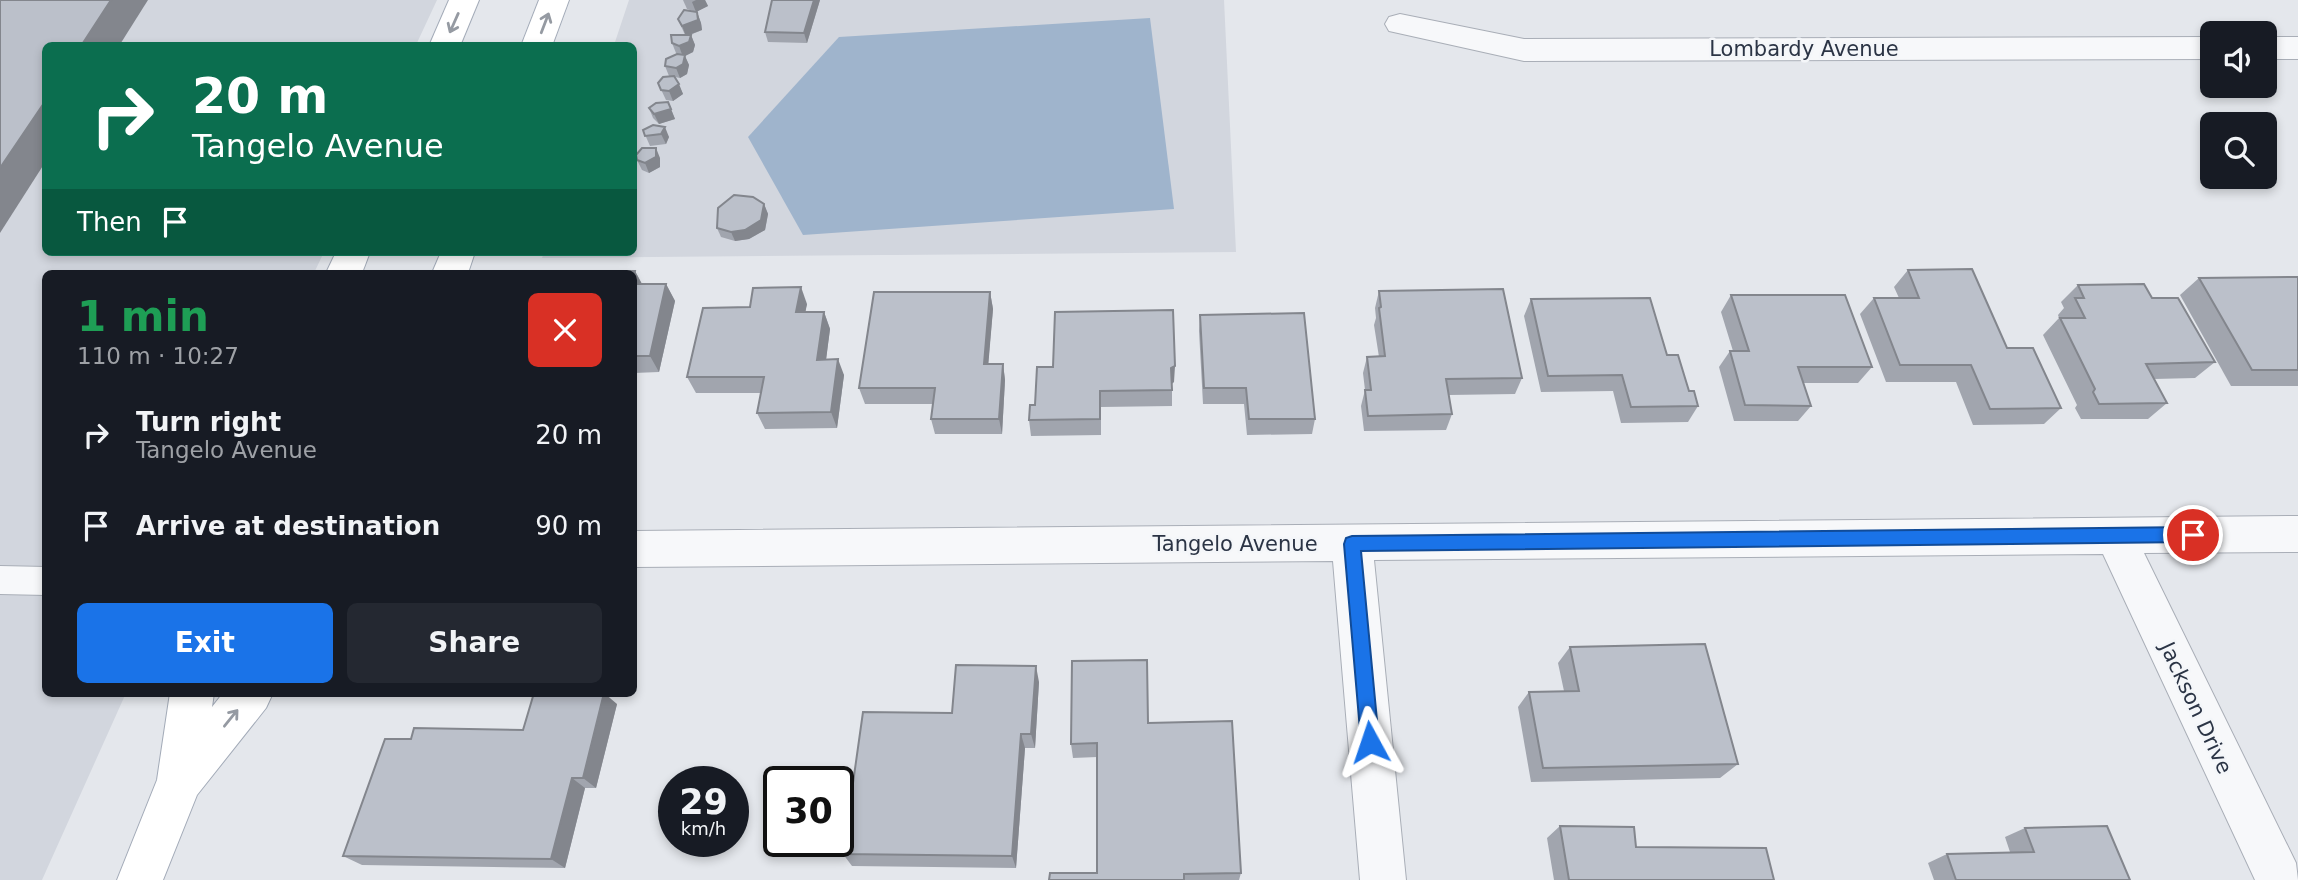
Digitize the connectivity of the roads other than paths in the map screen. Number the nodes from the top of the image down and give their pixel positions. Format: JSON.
{"nodes":[{"id":1,"x":464,"y":0,"type":"edge"},
{"id":2,"x":554,"y":0,"type":"edge"},
{"id":3,"x":1400,"y":24,"type":"dead end"},
{"id":4,"x":446,"y":42,"type":"edge"},
{"id":5,"x":538,"y":42,"type":"edge"},
{"id":6,"x":2200,"y":48,"type":"edge"},
{"id":7,"x":2277,"y":48,"type":"edge"},
{"id":8,"x":2298,"y":48,"type":"edge"},
{"id":9,"x":2298,"y":534,"type":"edge"},
{"id":10,"x":2115,"y":535,"type":"junction"},
{"id":11,"x":1352,"y":544,"type":"junction"},
{"id":12,"x":637,"y":549,"type":"edge"},
{"id":13,"x":0,"y":580,"type":"edge"},
{"id":14,"x":42,"y":581,"type":"edge"},
{"id":15,"x":191,"y":697,"type":"edge"},
{"id":16,"x":248,"y":697,"type":"edge"},
{"id":17,"x":180,"y":780,"type":"junction"},
{"id":18,"x":140,"y":880,"type":"edge"},
{"id":19,"x":1383,"y":880,"type":"edge"},
{"id":20,"x":2279,"y":880,"type":"edge"}],
"edges":[{"from":1,"to":4,"type":"main road","one_way":true},
{"from":5,"to":2,"type":"main road","one_way":true},
{"from":3,"to":6,"type":"street","name":"Lombardy Avenue"},
{"from":7,"to":8,"type":"street"},
{"from":9,"to":10,"type":"street","name":"Tangelo Avenue"},
{"from":10,"to":11,"type":"street","name":"Tangelo Avenue"},
{"from":10,"to":20,"type":"street","name":"Jackson Drive"},
{"from":11,"to":12,"type":"street","name":"Tangelo Avenue"},
{"from":11,"to":19,"type":"street"},
{"from":13,"to":14,"type":"lane"},
{"from":15,"to":17,"type":"main road"},
{"from":17,"to":16,"type":"main road","one_way":true},
{"from":17,"to":18,"type":"main road"}]}
